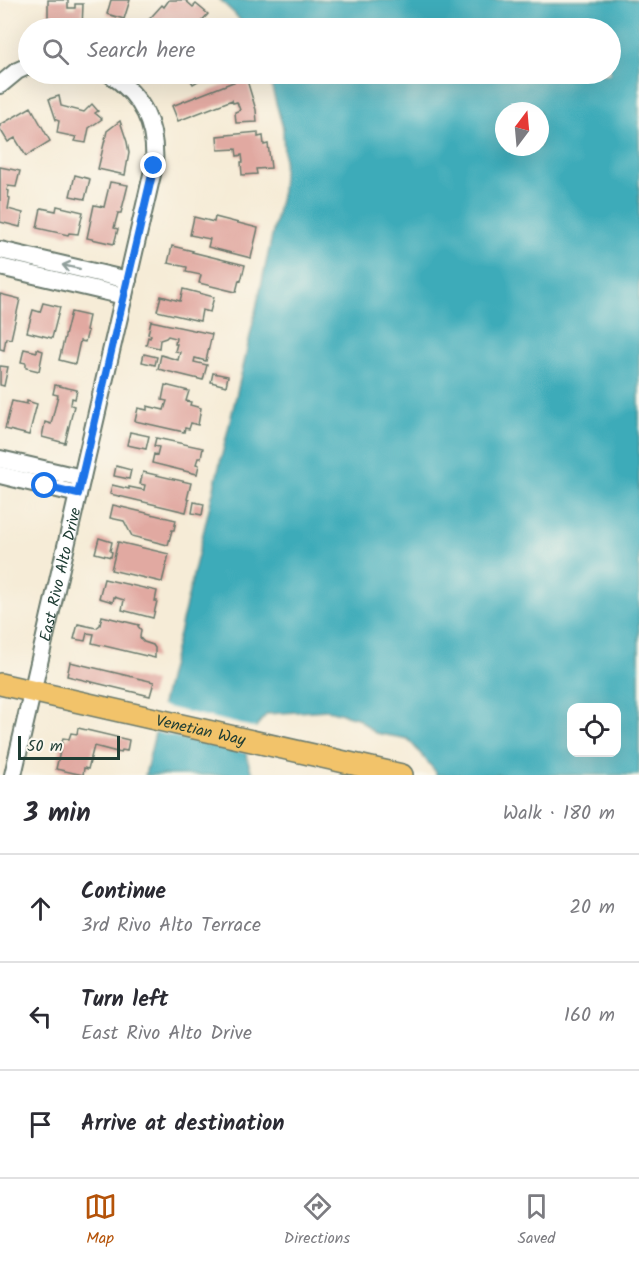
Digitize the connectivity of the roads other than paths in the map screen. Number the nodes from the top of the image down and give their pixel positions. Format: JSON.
{"nodes":[{"id":1,"x":18,"y":71,"type":"edge"},
{"id":2,"x":122,"y":84,"type":"edge"},
{"id":3,"x":0,"y":85,"type":"edge"},
{"id":4,"x":0,"y":250,"type":"edge"},
{"id":5,"x":0,"y":267,"type":"edge"},
{"id":6,"x":126,"y":288,"type":"junction"},
{"id":7,"x":0,"y":459,"type":"edge"},
{"id":8,"x":0,"y":475,"type":"edge"},
{"id":9,"x":80,"y":486,"type":"junction"},
{"id":10,"x":0,"y":684,"type":"edge"},
{"id":11,"x":33,"y":691,"type":"junction"},
{"id":12,"x":13,"y":775,"type":"edge"},
{"id":13,"x":402,"y":775,"type":"edge"}],
"edges":[{"from":1,"to":3,"type":"street"},
{"from":2,"to":6,"type":"street","name":"East Rivo Alto Drive"},
{"from":6,"to":4,"type":"street","one_way":true},
{"from":5,"to":6,"type":"street"},
{"from":6,"to":9,"type":"street","name":"East Rivo Alto Drive"},
{"from":7,"to":9,"type":"street"},
{"from":8,"to":9,"type":"street"},
{"from":9,"to":11,"type":"street","name":"East Rivo Alto Drive"},
{"from":10,"to":11,"type":"main road","name":"Venetian Way"},
{"from":11,"to":12,"type":"street","name":"East Rivo Alto Drive"},
{"from":11,"to":13,"type":"main road","name":"Venetian Way"}]}
